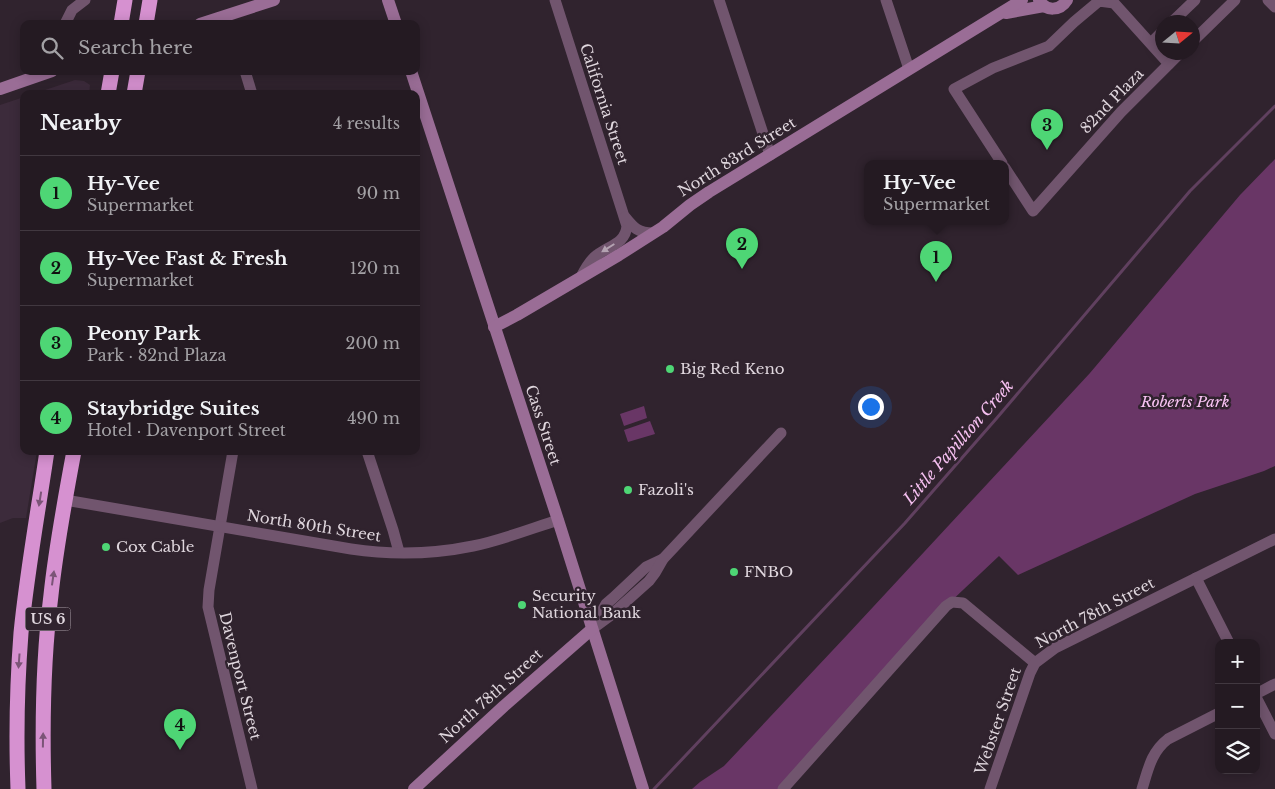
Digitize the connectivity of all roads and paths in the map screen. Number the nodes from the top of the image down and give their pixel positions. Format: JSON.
{"nodes":[{"id":1,"x":85,"y":0,"type":"edge"},
{"id":2,"x":125,"y":0,"type":"edge"},
{"id":3,"x":150,"y":0,"type":"edge"},
{"id":4,"x":274,"y":0,"type":"edge"},
{"id":5,"x":388,"y":0,"type":"edge"},
{"id":6,"x":555,"y":0,"type":"edge"},
{"id":7,"x":719,"y":0,"type":"edge"},
{"id":8,"x":886,"y":0,"type":"edge"},
{"id":9,"x":1022,"y":0,"type":"edge"},
{"id":10,"x":1195,"y":0,"type":"edge"},
{"id":11,"x":1235,"y":0,"type":"edge"},
{"id":12,"x":1268,"y":0,"type":"edge"},
{"id":13,"x":1041,"y":3,"type":"edge"},
{"id":14,"x":1064,"y":3,"type":"edge"},
{"id":15,"x":1275,"y":7,"type":"edge"},
{"id":16,"x":998,"y":15,"type":"junction"},
{"id":17,"x":1179,"y":15,"type":"edge"},
{"id":18,"x":67,"y":20,"type":"edge"},
{"id":19,"x":122,"y":20,"type":"edge"},
{"id":20,"x":147,"y":20,"type":"edge"},
{"id":21,"x":228,"y":20,"type":"edge"},
{"id":22,"x":395,"y":20,"type":"edge"},
{"id":23,"x":1074,"y":22,"type":"junction"},
{"id":24,"x":1200,"y":34,"type":"edge"},
{"id":25,"x":1155,"y":39,"type":"edge"},
{"id":26,"x":1151,"y":43,"type":"junction"},
{"id":27,"x":1173,"y":60,"type":"edge"},
{"id":28,"x":1169,"y":64,"type":"junction"},
{"id":29,"x":909,"y":69,"type":"junction"},
{"id":30,"x":40,"y":75,"type":"edge"},
{"id":31,"x":111,"y":75,"type":"edge"},
{"id":32,"x":137,"y":75,"type":"edge"},
{"id":33,"x":246,"y":75,"type":"edge"},
{"id":34,"x":412,"y":75,"type":"edge"},
{"id":35,"x":0,"y":88,"type":"edge"},
{"id":36,"x":109,"y":90,"type":"edge"},
{"id":37,"x":135,"y":90,"type":"edge"},
{"id":38,"x":251,"y":90,"type":"edge"},
{"id":39,"x":417,"y":90,"type":"edge"},
{"id":40,"x":420,"y":99,"type":"edge"},
{"id":41,"x":770,"y":155,"type":"junction"},
{"id":42,"x":1000,"y":160,"type":"edge"},
{"id":43,"x":1009,"y":174,"type":"edge"},
{"id":44,"x":625,"y":217,"type":"junction"},
{"id":45,"x":653,"y":233,"type":"junction"},
{"id":46,"x":581,"y":277,"type":"junction"},
{"id":47,"x":494,"y":327,"type":"junction"},
{"id":48,"x":781,"y":433,"type":"dead end"},
{"id":49,"x":46,"y":455,"type":"edge"},
{"id":50,"x":73,"y":455,"type":"edge"},
{"id":51,"x":232,"y":455,"type":"edge"},
{"id":52,"x":368,"y":455,"type":"edge"},
{"id":53,"x":65,"y":500,"type":"junction"},
{"id":54,"x":558,"y":520,"type":"junction"},
{"id":55,"x":220,"y":526,"type":"junction"},
{"id":56,"x":1275,"y":539,"type":"edge"},
{"id":57,"x":398,"y":552,"type":"junction"},
{"id":58,"x":1196,"y":578,"type":"junction"},
{"id":59,"x":592,"y":628,"type":"junction"},
{"id":60,"x":1227,"y":639,"type":"edge"},
{"id":61,"x":1035,"y":663,"type":"junction"},
{"id":62,"x":1275,"y":684,"type":"edge"},
{"id":63,"x":1260,"y":693,"type":"edge"},
{"id":64,"x":1260,"y":704,"type":"edge"},
{"id":65,"x":1215,"y":715,"type":"edge"},
{"id":66,"x":1275,"y":734,"type":"edge"},
{"id":67,"x":18,"y":789,"type":"edge"},
{"id":68,"x":44,"y":789,"type":"edge"},
{"id":69,"x":252,"y":789,"type":"edge"},
{"id":70,"x":414,"y":789,"type":"edge"},
{"id":71,"x":643,"y":789,"type":"edge"},
{"id":72,"x":783,"y":789,"type":"edge"},
{"id":73,"x":990,"y":789,"type":"edge"},
{"id":74,"x":1142,"y":789,"type":"edge"}],
"edges":[{"from":1,"to":18,"type":"street"},
{"from":2,"to":19,"type":"highway"},
{"from":3,"to":20,"type":"highway"},
{"from":4,"to":21,"type":"main road"},
{"from":5,"to":22,"type":"main road"},
{"from":6,"to":44,"type":"street","name":"California Street"},
{"from":7,"to":41,"type":"street"},
{"from":8,"to":29,"type":"street"},
{"from":9,"to":16,"type":"main road","name":"North 83rd Street"},
{"from":10,"to":17,"type":"street"},
{"from":11,"to":24,"type":"street"},
{"from":12,"to":15,"type":"street"},
{"from":13,"to":14,"type":"main road","name":"North 83rd Street"},
{"from":13,"to":16,"type":"main road","name":"North 83rd Street"},
{"from":14,"to":23,"type":"street"},
{"from":16,"to":29,"type":"main road","name":"North 83rd Street"},
{"from":23,"to":26,"type":"street"},
{"from":23,"to":42,"type":"street"},
{"from":25,"to":26,"type":"street"},
{"from":26,"to":28,"type":"street"},
{"from":27,"to":28,"type":"street","name":"82nd Plaza"},
{"from":28,"to":43,"type":"street","name":"82nd Plaza"},
{"from":29,"to":41,"type":"main road","name":"North 83rd Street"},
{"from":30,"to":35,"type":"main road"},
{"from":31,"to":36,"type":"highway"},
{"from":32,"to":37,"type":"highway"},
{"from":33,"to":38,"type":"street"},
{"from":34,"to":39,"type":"main road","name":"Cass Street"},
{"from":40,"to":47,"type":"main road","name":"Cass Street"},
{"from":41,"to":45,"type":"main road","name":"North 83rd Street"},
{"from":44,"to":45,"type":"street"},
{"from":44,"to":46,"type":"street","name":"California Street","one_way":true},
{"from":45,"to":46,"type":"main road","name":"North 83rd Street"},
{"from":46,"to":47,"type":"main road","name":"North 83rd Street"},
{"from":47,"to":54,"type":"main road","name":"Cass Street"},
{"from":48,"to":59,"type":"street"},
{"from":49,"to":67,"type":"highway","number":"US 6","one_way":true},
{"from":50,"to":53,"type":"highway","number":"US 6"},
{"from":51,"to":55,"type":"street","name":"Davenport Street"},
{"from":52,"to":57,"type":"street"},
{"from":53,"to":55,"type":"street","name":"North 80th Street"},
{"from":68,"to":53,"type":"highway","number":"US 6","one_way":true},
{"from":54,"to":57,"type":"street","name":"North 80th Street"},
{"from":54,"to":59,"type":"main road","name":"Cass Street"},
{"from":55,"to":57,"type":"street","name":"North 80th Street"},
{"from":55,"to":69,"type":"street","name":"Davenport Street"},
{"from":56,"to":58,"type":"street","name":"North 78th Street"},
{"from":58,"to":60,"type":"street"},
{"from":58,"to":61,"type":"street","name":"North 78th Street"},
{"from":59,"to":70,"type":"main road","name":"North 78th Street"},
{"from":59,"to":71,"type":"main road","name":"Cass Street"},
{"from":61,"to":72,"type":"street","name":"North 78th Street"},
{"from":61,"to":73,"type":"street","name":"Webster Street"},
{"from":62,"to":63,"type":"street"},
{"from":64,"to":66,"type":"street"},
{"from":65,"to":74,"type":"street"}]}
